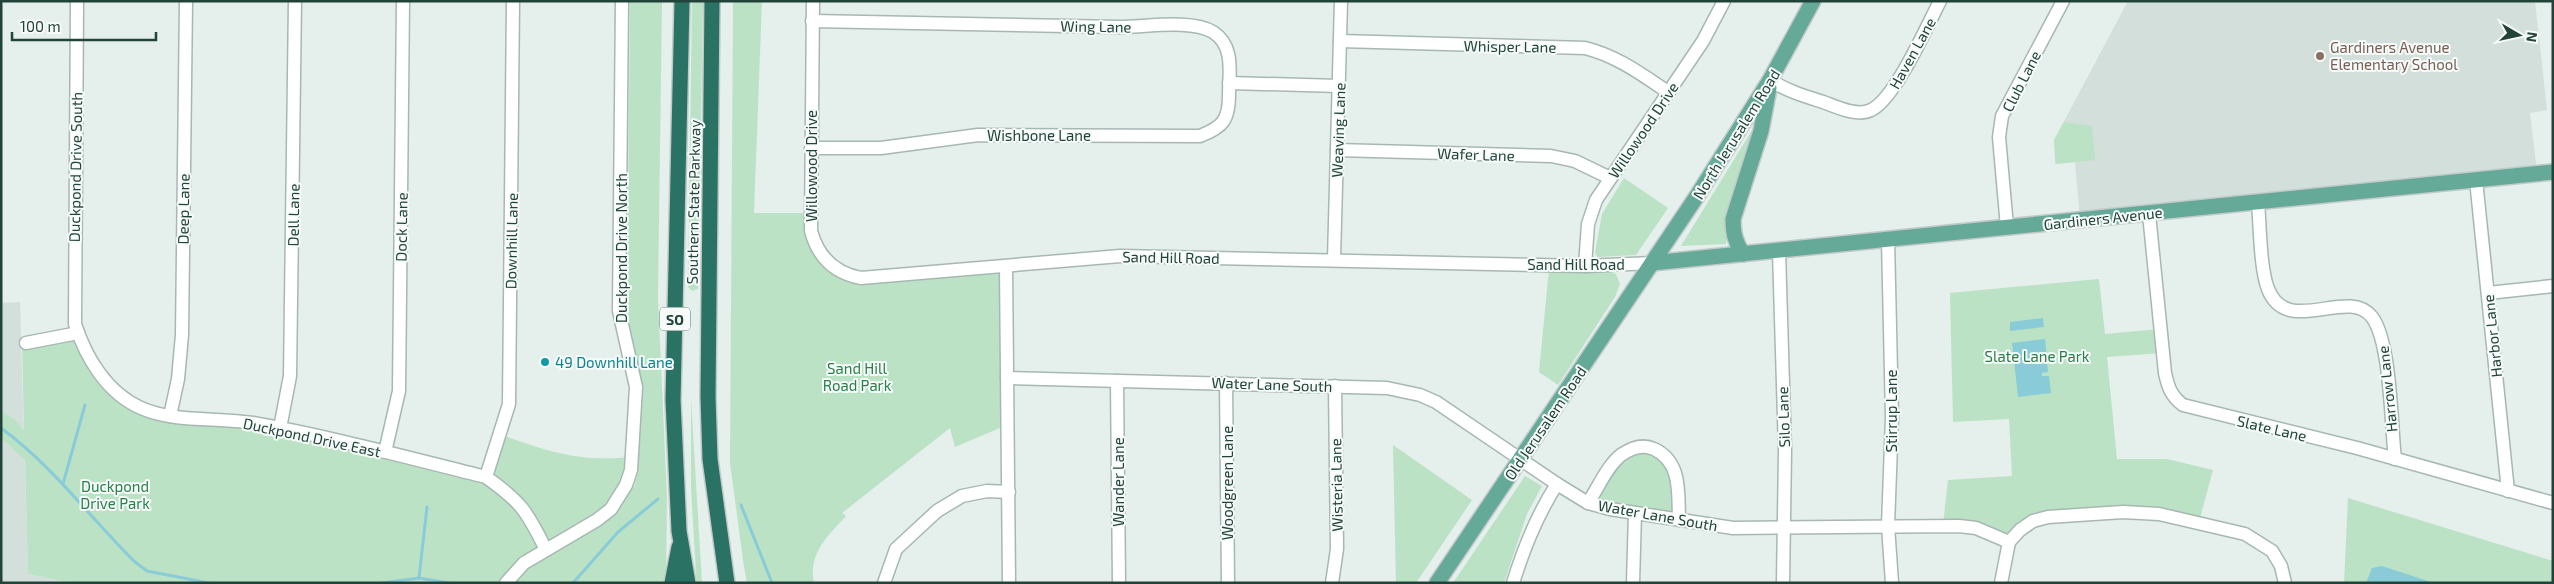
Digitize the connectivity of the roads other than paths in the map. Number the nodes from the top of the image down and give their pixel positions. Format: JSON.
{"nodes":[{"id":1,"x":77,"y":1,"type":"edge"},
{"id":2,"x":186,"y":1,"type":"edge"},
{"id":3,"x":295,"y":1,"type":"edge"},
{"id":4,"x":404,"y":1,"type":"edge"},
{"id":5,"x":513,"y":1,"type":"edge"},
{"id":6,"x":622,"y":1,"type":"edge"},
{"id":7,"x":682,"y":1,"type":"edge"},
{"id":8,"x":712,"y":1,"type":"edge"},
{"id":9,"x":813,"y":1,"type":"edge"},
{"id":10,"x":1341,"y":1,"type":"edge"},
{"id":11,"x":1724,"y":1,"type":"edge"},
{"id":12,"x":1813,"y":1,"type":"edge"},
{"id":13,"x":1940,"y":1,"type":"edge"},
{"id":14,"x":2063,"y":1,"type":"edge"},
{"id":15,"x":812,"y":21,"type":"junction"},
{"id":16,"x":1340,"y":40,"type":"junction"},
{"id":17,"x":1770,"y":80,"type":"junction"},
{"id":18,"x":1229,"y":83,"type":"junction"},
{"id":19,"x":1339,"y":86,"type":"junction"},
{"id":20,"x":1668,"y":92,"type":"junction"},
{"id":21,"x":811,"y":148,"type":"junction"},
{"id":22,"x":1337,"y":150,"type":"junction"},
{"id":23,"x":2553,"y":172,"type":"edge"},
{"id":24,"x":1610,"y":178,"type":"junction"},
{"id":25,"x":2476,"y":180,"type":"junction"},
{"id":26,"x":2258,"y":202,"type":"junction"},
{"id":27,"x":2149,"y":214,"type":"junction"},
{"id":28,"x":2007,"y":227,"type":"junction"},
{"id":29,"x":1888,"y":239,"type":"junction"},
{"id":30,"x":1779,"y":251,"type":"junction"},
{"id":31,"x":1743,"y":254,"type":"junction"},
{"id":32,"x":1334,"y":259,"type":"junction"},
{"id":33,"x":1652,"y":263,"type":"junction"},
{"id":34,"x":1585,"y":266,"type":"junction"},
{"id":35,"x":1006,"y":268,"type":"junction"},
{"id":36,"x":2553,"y":286,"type":"edge"},
{"id":37,"x":2488,"y":293,"type":"junction"},
{"id":38,"x":78,"y":333,"type":"junction"},
{"id":39,"x":26,"y":343,"type":"dead end"},
{"id":40,"x":1007,"y":378,"type":"junction"},
{"id":41,"x":1117,"y":380,"type":"junction"},
{"id":42,"x":1226,"y":383,"type":"junction"},
{"id":43,"x":1335,"y":386,"type":"junction"},
{"id":44,"x":170,"y":416,"type":"junction"},
{"id":45,"x":280,"y":428,"type":"junction"},
{"id":46,"x":385,"y":452,"type":"junction"},
{"id":47,"x":710,"y":459,"type":"junction"},
{"id":48,"x":1521,"y":459,"type":"junction"},
{"id":49,"x":2395,"y":459,"type":"junction"},
{"id":50,"x":486,"y":477,"type":"junction"},
{"id":51,"x":1557,"y":484,"type":"junction"},
{"id":52,"x":1009,"y":492,"type":"junction"},
{"id":53,"x":2508,"y":492,"type":"junction"},
{"id":54,"x":1588,"y":503,"type":"junction"},
{"id":55,"x":2553,"y":503,"type":"edge"},
{"id":56,"x":1634,"y":513,"type":"junction"},
{"id":57,"x":1679,"y":520,"type":"junction"},
{"id":58,"x":1888,"y":526,"type":"junction"},
{"id":59,"x":1784,"y":528,"type":"junction"},
{"id":60,"x":680,"y":538,"type":"junction"},
{"id":61,"x":2009,"y":542,"type":"junction"},
{"id":62,"x":545,"y":548,"type":"junction"},
{"id":63,"x":506,"y":583,"type":"edge"},
{"id":64,"x":672,"y":583,"type":"edge"},
{"id":65,"x":688,"y":583,"type":"edge"},
{"id":66,"x":727,"y":583,"type":"edge"},
{"id":67,"x":734,"y":583,"type":"edge"},
{"id":68,"x":884,"y":583,"type":"edge"},
{"id":69,"x":1009,"y":583,"type":"edge"},
{"id":70,"x":1119,"y":583,"type":"edge"},
{"id":71,"x":1228,"y":583,"type":"edge"},
{"id":72,"x":1332,"y":583,"type":"edge"},
{"id":73,"x":1437,"y":583,"type":"edge"},
{"id":74,"x":1513,"y":583,"type":"edge"},
{"id":75,"x":1633,"y":583,"type":"edge"},
{"id":76,"x":1783,"y":583,"type":"edge"},
{"id":77,"x":1892,"y":583,"type":"edge"},
{"id":78,"x":2001,"y":583,"type":"edge"},
{"id":79,"x":2285,"y":583,"type":"edge"}],
"edges":[{"from":1,"to":38,"type":"street","name":"Duckpond Drive South"},
{"from":2,"to":44,"type":"street","name":"Deep Lane"},
{"from":3,"to":45,"type":"street","name":"Dell Lane"},
{"from":4,"to":46,"type":"street","name":"Dock Lane"},
{"from":5,"to":50,"type":"street","name":"Downhill Lane"},
{"from":6,"to":62,"type":"street","name":"Duckpond Drive North"},
{"from":7,"to":60,"type":"highway","name":"Southern State Parkway","number":"SO"},
{"from":8,"to":47,"type":"highway","name":"Southern State Parkway","number":"SO"},
{"from":9,"to":15,"type":"street","name":"Willowood Drive"},
{"from":10,"to":16,"type":"street","name":"Weaving Lane"},
{"from":11,"to":20,"type":"street","name":"Willowood Drive"},
{"from":12,"to":17,"type":"main road","name":"North Jerusalem Road"},
{"from":13,"to":17,"type":"street","name":"Haven Lane"},
{"from":14,"to":28,"type":"street","name":"Club Lane"},
{"from":15,"to":18,"type":"street","name":"Wing Lane"},
{"from":15,"to":21,"type":"street","name":"Willowood Drive"},
{"from":16,"to":19,"type":"street","name":"Weaving Lane"},
{"from":16,"to":20,"type":"street","name":"Whisper Lane"},
{"from":17,"to":31,"type":"main road"},
{"from":17,"to":33,"type":"main road","name":"North Jerusalem Road"},
{"from":18,"to":19,"type":"street"},
{"from":18,"to":21,"type":"street","name":"Wishbone Lane"},
{"from":19,"to":22,"type":"street","name":"Weaving Lane"},
{"from":20,"to":24,"type":"street","name":"Willowood Drive"},
{"from":21,"to":35,"type":"street","name":"Willowood Drive"},
{"from":22,"to":24,"type":"street","name":"Wafer Lane"},
{"from":22,"to":32,"type":"street","name":"Weaving Lane"},
{"from":23,"to":25,"type":"main road","name":"Gardiners Avenue"},
{"from":24,"to":34,"type":"street","name":"Willowood Drive"},
{"from":25,"to":26,"type":"main road","name":"Gardiners Avenue"},
{"from":25,"to":37,"type":"street","name":"Harbor Lane"},
{"from":26,"to":27,"type":"main road","name":"Gardiners Avenue"},
{"from":26,"to":49,"type":"street","name":"Harrow Lane"},
{"from":27,"to":28,"type":"main road","name":"Gardiners Avenue"},
{"from":27,"to":49,"type":"street","name":"Slate Lane"},
{"from":28,"to":29,"type":"main road","name":"Gardiners Avenue"},
{"from":29,"to":30,"type":"main road","name":"Gardiners Avenue"},
{"from":29,"to":58,"type":"street","name":"Stirrup Lane"},
{"from":30,"to":31,"type":"main road","name":"Gardiners Avenue"},
{"from":30,"to":59,"type":"street","name":"Silo Lane"},
{"from":31,"to":33,"type":"main road","name":"Gardiners Avenue"},
{"from":32,"to":34,"type":"street","name":"Sand Hill Road"},
{"from":32,"to":35,"type":"street","name":"Sand Hill Road"},
{"from":33,"to":34,"type":"street","name":"Sand Hill Road"},
{"from":33,"to":48,"type":"main road","name":"Old Jerusalem Road"},
{"from":35,"to":40,"type":"street"},
{"from":36,"to":37,"type":"street"},
{"from":37,"to":53,"type":"street","name":"Harbor Lane"},
{"from":38,"to":39,"type":"street"},
{"from":38,"to":44,"type":"street","name":"Duckpond Drive East"},
{"from":40,"to":41,"type":"street","name":"Water Lane South"},
{"from":40,"to":52,"type":"street"},
{"from":41,"to":42,"type":"street","name":"Water Lane South"},
{"from":41,"to":70,"type":"street","name":"Wander Lane"},
{"from":42,"to":43,"type":"street","name":"Water Lane South"},
{"from":42,"to":71,"type":"street","name":"Woodgreen Lane"},
{"from":43,"to":48,"type":"street","name":"Water Lane South"},
{"from":43,"to":72,"type":"street","name":"Wisteria Lane"},
{"from":44,"to":45,"type":"street","name":"Duckpond Drive East"},
{"from":45,"to":46,"type":"street","name":"Duckpond Drive East"},
{"from":46,"to":50,"type":"street","name":"Duckpond Drive East"},
{"from":47,"to":66,"type":"highway","name":"Southern State Parkway","number":"SO"},
{"from":47,"to":67,"type":"highway"},
{"from":48,"to":51,"type":"street","name":"Water Lane South"},
{"from":48,"to":73,"type":"main road","name":"Old Jerusalem Road"},
{"from":49,"to":53,"type":"street","name":"Slate Lane"},
{"from":50,"to":62,"type":"street","name":"Duckpond Drive East"},
{"from":51,"to":54,"type":"street","name":"Water Lane South"},
{"from":51,"to":74,"type":"street"},
{"from":52,"to":68,"type":"street"},
{"from":52,"to":69,"type":"street"},
{"from":53,"to":55,"type":"street","name":"Slate Lane"},
{"from":54,"to":56,"type":"street","name":"Water Lane South"},
{"from":54,"to":57,"type":"street"},
{"from":56,"to":57,"type":"street","name":"Water Lane South"},
{"from":56,"to":75,"type":"street"},
{"from":57,"to":59,"type":"street","name":"Water Lane South"},
{"from":58,"to":59,"type":"street","name":"Water Lane South"},
{"from":58,"to":61,"type":"street","name":"Water Lane South"},
{"from":58,"to":77,"type":"street","name":"Stirrup Lane"},
{"from":59,"to":76,"type":"street","name":"Silo Lane"},
{"from":60,"to":64,"type":"highway"},
{"from":60,"to":65,"type":"highway","name":"Southern State Parkway","number":"SO"},
{"from":61,"to":78,"type":"street"},
{"from":61,"to":79,"type":"street"},
{"from":62,"to":63,"type":"street","name":"Duckpond Drive North"}]}
